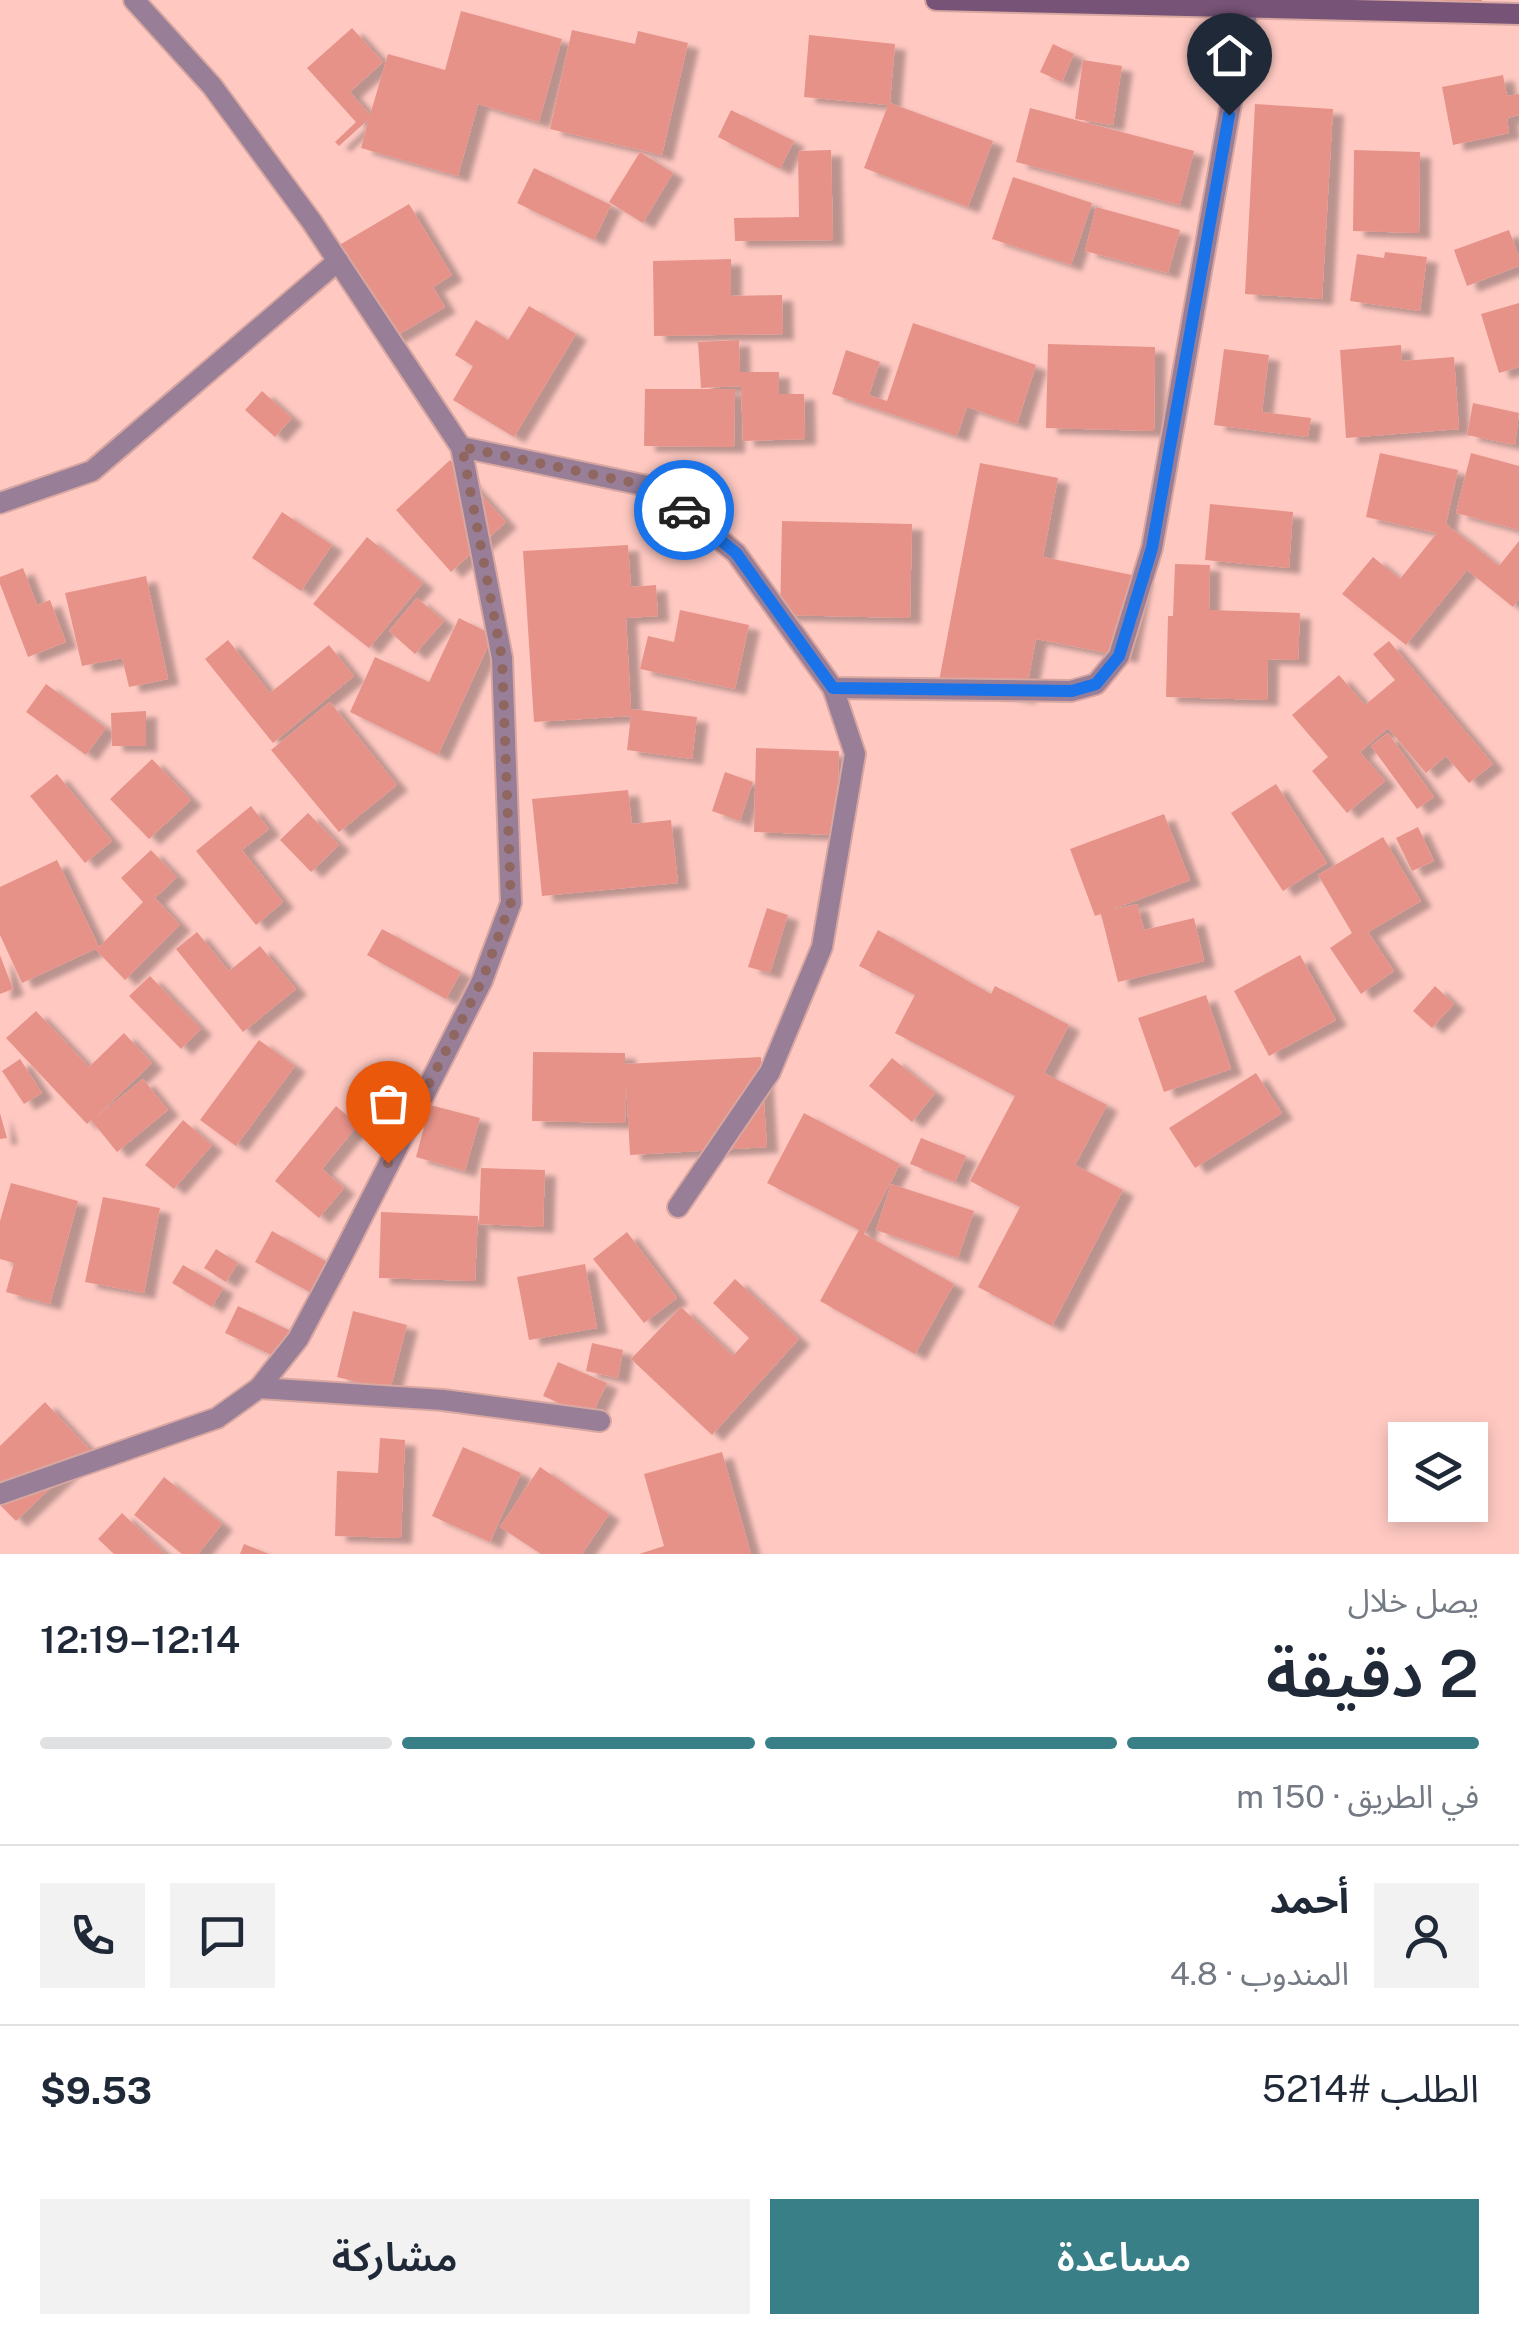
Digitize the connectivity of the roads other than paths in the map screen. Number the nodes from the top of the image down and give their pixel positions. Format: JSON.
{"nodes":[{"id":1,"x":134,"y":0,"type":"edge"},
{"id":2,"x":936,"y":0,"type":"edge"},
{"id":3,"x":1248,"y":8,"type":"junction"},
{"id":4,"x":1519,"y":14,"type":"edge"},
{"id":5,"x":338,"y":261,"type":"junction"},
{"id":6,"x":462,"y":447,"type":"junction"},
{"id":7,"x":0,"y":503,"type":"edge"},
{"id":8,"x":833,"y":688,"type":"junction"},
{"id":9,"x":678,"y":1207,"type":"dead end"},
{"id":10,"x":260,"y":1388,"type":"junction"},
{"id":11,"x":600,"y":1421,"type":"dead end"},
{"id":12,"x":0,"y":1494,"type":"edge"}],
"edges":[{"from":1,"to":5,"type":"street"},
{"from":2,"to":3,"type":"street"},
{"from":3,"to":4,"type":"street"},
{"from":3,"to":8,"type":"street"},
{"from":5,"to":6,"type":"street"},
{"from":5,"to":7,"type":"street"},
{"from":6,"to":8,"type":"street"},
{"from":6,"to":10,"type":"street"},
{"from":8,"to":9,"type":"street"},
{"from":10,"to":11,"type":"street"},
{"from":10,"to":12,"type":"street"}]}
